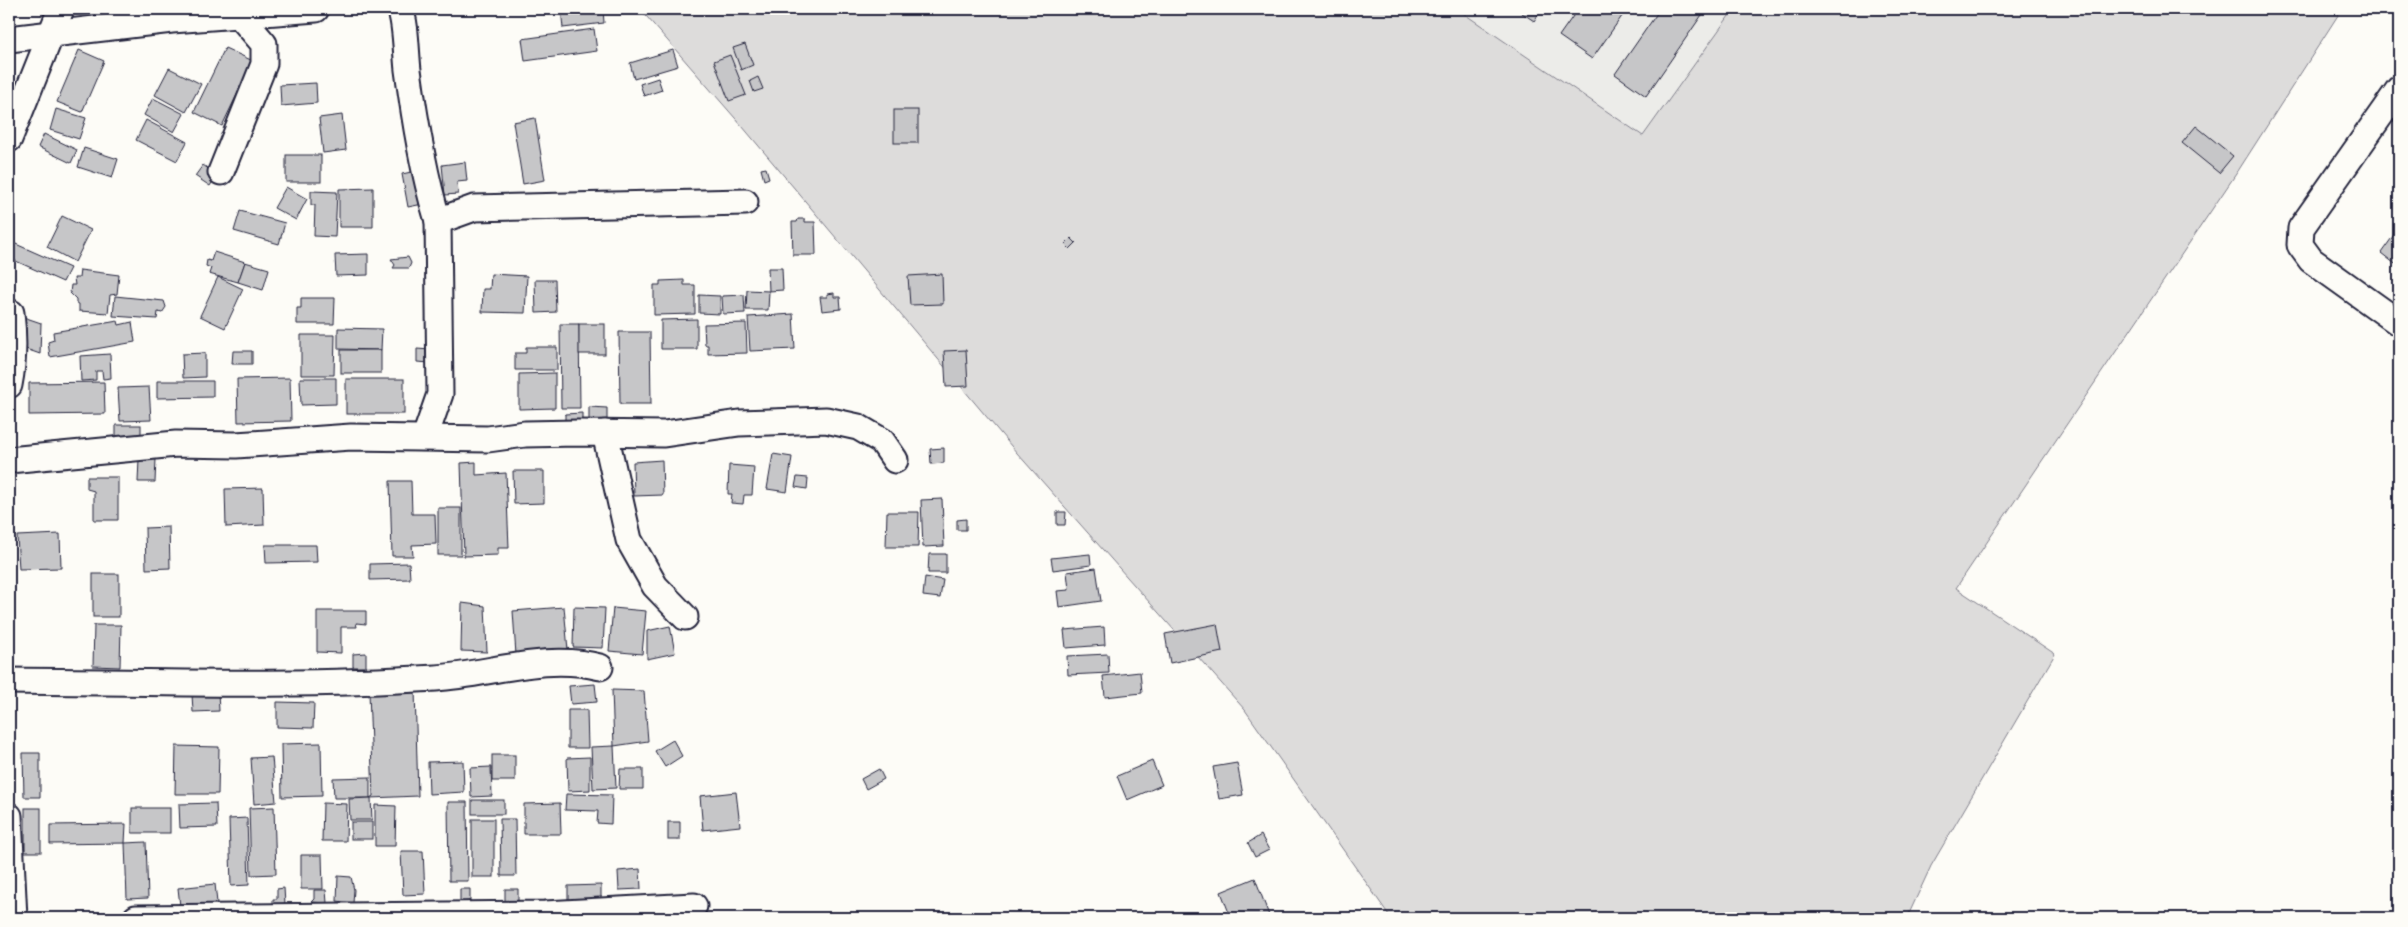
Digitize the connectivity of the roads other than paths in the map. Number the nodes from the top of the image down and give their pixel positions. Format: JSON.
{"nodes":[{"id":1,"x":61,"y":9,"type":"edge"},
{"id":2,"x":316,"y":9,"type":"edge"},
{"id":3,"x":400,"y":9,"type":"edge"},
{"id":4,"x":240,"y":16,"type":"junction"},
{"id":5,"x":51,"y":34,"type":"junction"},
{"id":6,"x":9,"y":39,"type":"edge"},
{"id":7,"x":2399,"y":89,"type":"edge"},
{"id":8,"x":9,"y":139,"type":"edge"},
{"id":9,"x":221,"y":172,"type":"dead end"},
{"id":10,"x":745,"y":202,"type":"dead end"},
{"id":11,"x":438,"y":221,"type":"junction"},
{"id":12,"x":9,"y":312,"type":"edge"},
{"id":13,"x":2399,"y":323,"type":"edge"},
{"id":14,"x":9,"y":385,"type":"edge"},
{"id":15,"x":604,"y":433,"type":"junction"},
{"id":16,"x":425,"y":436,"type":"junction"},
{"id":17,"x":9,"y":460,"type":"edge"},
{"id":18,"x":895,"y":460,"type":"dead end"},
{"id":19,"x":685,"y":617,"type":"dead end"},
{"id":20,"x":600,"y":667,"type":"dead end"},
{"id":21,"x":9,"y":681,"type":"edge"},
{"id":22,"x":9,"y":816,"type":"edge"},
{"id":23,"x":694,"y":906,"type":"dead end"},
{"id":24,"x":14,"y":918,"type":"edge"},
{"id":25,"x":136,"y":918,"type":"edge"}],
"edges":[{"from":1,"to":5,"type":"street"},
{"from":2,"to":4,"type":"street"},
{"from":3,"to":11,"type":"street"},
{"from":4,"to":5,"type":"street"},
{"from":4,"to":9,"type":"street"},
{"from":5,"to":6,"type":"street"},
{"from":5,"to":8,"type":"street"},
{"from":7,"to":13,"type":"street"},
{"from":10,"to":11,"type":"street"},
{"from":11,"to":16,"type":"street"},
{"from":12,"to":14,"type":"street"},
{"from":15,"to":16,"type":"street"},
{"from":15,"to":18,"type":"street"},
{"from":15,"to":19,"type":"street"},
{"from":16,"to":17,"type":"street"},
{"from":20,"to":21,"type":"street"},
{"from":22,"to":24,"type":"street"},
{"from":23,"to":25,"type":"street"}]}
